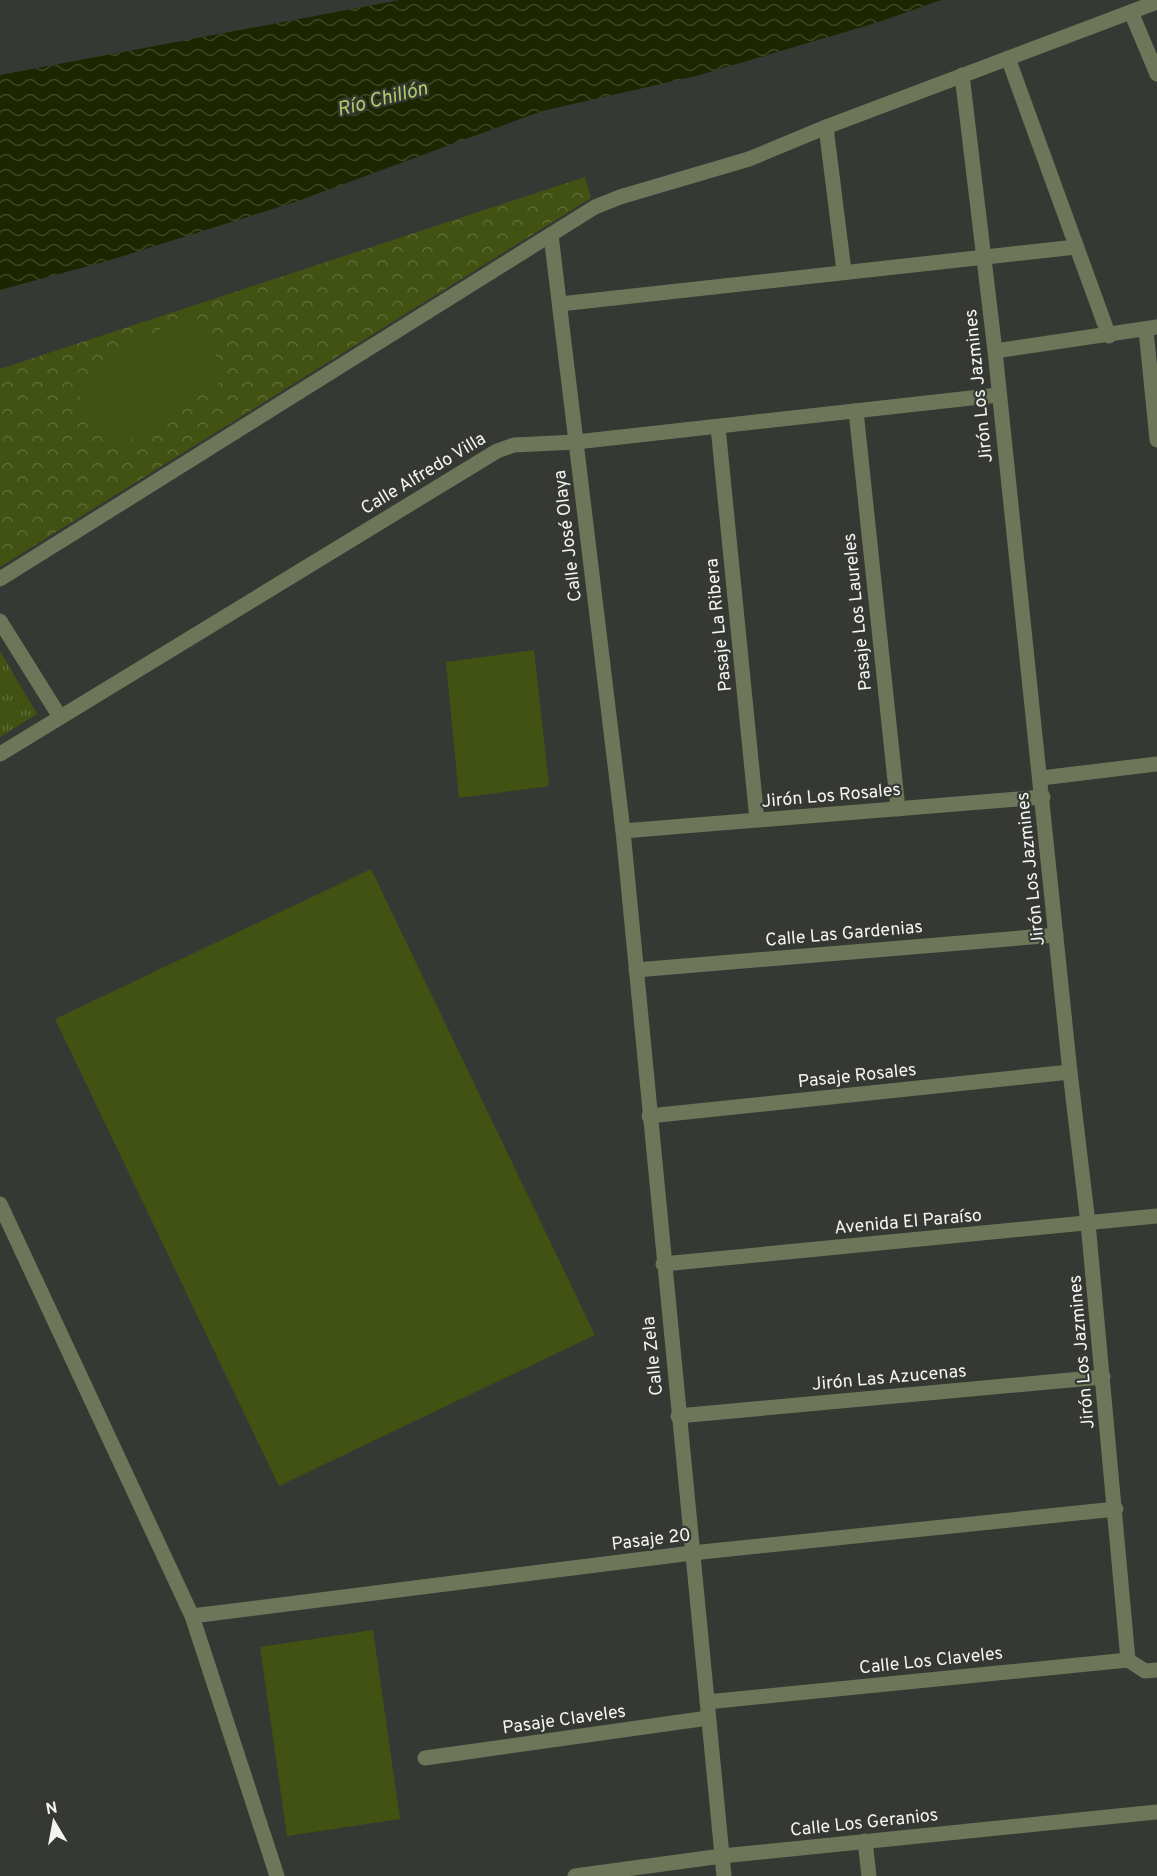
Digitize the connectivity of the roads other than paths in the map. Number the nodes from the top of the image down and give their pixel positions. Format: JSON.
{"nodes":[{"id":1,"x":1157,"y":2,"type":"edge"},
{"id":2,"x":1131,"y":12,"type":"junction"},
{"id":3,"x":1008,"y":58,"type":"junction"},
{"id":4,"x":1157,"y":74,"type":"edge"},
{"id":5,"x":962,"y":75,"type":"junction"},
{"id":6,"x":826,"y":127,"type":"junction"},
{"id":7,"x":552,"y":235,"type":"junction"},
{"id":8,"x":1076,"y":247,"type":"junction"},
{"id":9,"x":984,"y":255,"type":"junction"},
{"id":10,"x":844,"y":271,"type":"junction"},
{"id":11,"x":560,"y":304,"type":"junction"},
{"id":12,"x":1151,"y":329,"type":"edge"},
{"id":13,"x":1109,"y":336,"type":"junction"},
{"id":14,"x":995,"y":351,"type":"junction"},
{"id":15,"x":998,"y":395,"type":"junction"},
{"id":16,"x":856,"y":411,"type":"junction"},
{"id":17,"x":718,"y":427,"type":"junction"},
{"id":18,"x":1157,"y":440,"type":"edge"},
{"id":19,"x":576,"y":442,"type":"junction"},
{"id":20,"x":0,"y":579,"type":"edge"},
{"id":21,"x":0,"y":621,"type":"edge"},
{"id":22,"x":60,"y":717,"type":"junction"},
{"id":23,"x":0,"y":754,"type":"edge"},
{"id":24,"x":1157,"y":764,"type":"edge"},
{"id":25,"x":1041,"y":778,"type":"junction"},
{"id":26,"x":1043,"y":797,"type":"junction"},
{"id":27,"x":898,"y":809,"type":"junction"},
{"id":28,"x":757,"y":820,"type":"junction"},
{"id":29,"x":623,"y":831,"type":"junction"},
{"id":30,"x":1056,"y":935,"type":"junction"},
{"id":31,"x":636,"y":970,"type":"junction"},
{"id":32,"x":1070,"y":1072,"type":"junction"},
{"id":33,"x":649,"y":1116,"type":"junction"},
{"id":34,"x":0,"y":1204,"type":"edge"},
{"id":35,"x":1157,"y":1216,"type":"edge"},
{"id":36,"x":1088,"y":1223,"type":"junction"},
{"id":37,"x":663,"y":1264,"type":"junction"},
{"id":38,"x":1103,"y":1377,"type":"junction"},
{"id":39,"x":678,"y":1416,"type":"junction"},
{"id":40,"x":1116,"y":1509,"type":"junction"},
{"id":41,"x":692,"y":1553,"type":"junction"},
{"id":42,"x":192,"y":1616,"type":"junction"},
{"id":43,"x":1128,"y":1660,"type":"junction"},
{"id":44,"x":1157,"y":1670,"type":"edge"},
{"id":45,"x":707,"y":1702,"type":"junction"},
{"id":46,"x":708,"y":1718,"type":"junction"},
{"id":47,"x":425,"y":1758,"type":"dead end"},
{"id":48,"x":1157,"y":1812,"type":"edge"},
{"id":49,"x":865,"y":1841,"type":"junction"},
{"id":50,"x":722,"y":1856,"type":"junction"},
{"id":51,"x":277,"y":1876,"type":"edge"},
{"id":52,"x":575,"y":1876,"type":"edge"},
{"id":53,"x":724,"y":1876,"type":"edge"},
{"id":54,"x":869,"y":1876,"type":"edge"}],
"edges":[{"from":1,"to":2,"type":"street"},
{"from":2,"to":3,"type":"street"},
{"from":2,"to":4,"type":"street"},
{"from":3,"to":5,"type":"street"},
{"from":3,"to":8,"type":"street"},
{"from":5,"to":6,"type":"street"},
{"from":5,"to":9,"type":"street","name":"Jirón Los Jazmines"},
{"from":6,"to":7,"type":"street"},
{"from":6,"to":10,"type":"street"},
{"from":7,"to":11,"type":"street","name":"Calle José Olaya"},
{"from":7,"to":20,"type":"street"},
{"from":8,"to":9,"type":"street"},
{"from":8,"to":13,"type":"street"},
{"from":9,"to":10,"type":"street"},
{"from":9,"to":14,"type":"street","name":"Jirón Los Jazmines"},
{"from":10,"to":11,"type":"street"},
{"from":11,"to":19,"type":"street","name":"Calle José Olaya"},
{"from":12,"to":13,"type":"street"},
{"from":12,"to":18,"type":"street"},
{"from":13,"to":14,"type":"street"},
{"from":14,"to":15,"type":"street","name":"Jirón Los Jazmines"},
{"from":15,"to":16,"type":"street","name":"Calle Alfredo Villa"},
{"from":15,"to":25,"type":"street","name":"Jirón Los Jazmines"},
{"from":16,"to":17,"type":"street","name":"Calle Alfredo Villa"},
{"from":16,"to":27,"type":"street","name":"Pasaje Los Laureles"},
{"from":17,"to":19,"type":"street","name":"Calle Alfredo Villa"},
{"from":17,"to":28,"type":"street","name":"Pasaje La Ribera"},
{"from":19,"to":22,"type":"street","name":"Calle Alfredo Villa"},
{"from":19,"to":29,"type":"street","name":"Calle José Olaya"},
{"from":21,"to":22,"type":"street"},
{"from":22,"to":23,"type":"street","name":"Calle Alfredo Villa"},
{"from":24,"to":25,"type":"street"},
{"from":25,"to":26,"type":"street","name":"Jirón Los Jazmines"},
{"from":26,"to":27,"type":"street","name":"Jirón Los Rosales"},
{"from":26,"to":30,"type":"street","name":"Jirón Los Jazmines"},
{"from":27,"to":28,"type":"street","name":"Jirón Los Rosales"},
{"from":28,"to":29,"type":"street","name":"Jirón Los Rosales"},
{"from":29,"to":31,"type":"street","name":"Calle Zela"},
{"from":30,"to":31,"type":"street","name":"Calle Las Gardenias"},
{"from":30,"to":32,"type":"street","name":"Jirón Los Jazmines"},
{"from":31,"to":33,"type":"street","name":"Calle Zela"},
{"from":32,"to":33,"type":"street","name":"Pasaje Rosales"},
{"from":32,"to":36,"type":"street","name":"Jirón Los Jazmines"},
{"from":33,"to":37,"type":"street","name":"Calle Zela"},
{"from":34,"to":42,"type":"street"},
{"from":35,"to":36,"type":"street","name":"Avenida El Paraíso"},
{"from":36,"to":37,"type":"street","name":"Avenida El Paraíso"},
{"from":36,"to":38,"type":"street","name":"Jirón Los Jazmines"},
{"from":37,"to":39,"type":"street","name":"Calle Zela"},
{"from":38,"to":39,"type":"street","name":"Jirón Las Azucenas"},
{"from":38,"to":40,"type":"street","name":"Jirón Los Jazmines"},
{"from":39,"to":41,"type":"street","name":"Calle Zela"},
{"from":40,"to":41,"type":"street","name":"Pasaje 20"},
{"from":40,"to":43,"type":"street","name":"Jirón Los Jazmines"},
{"from":41,"to":42,"type":"street","name":"Pasaje 20"},
{"from":41,"to":45,"type":"street","name":"Calle Zela"},
{"from":42,"to":51,"type":"street"},
{"from":43,"to":44,"type":"street","name":"Calle Los Claveles"},
{"from":43,"to":45,"type":"street","name":"Calle Los Claveles"},
{"from":45,"to":46,"type":"street","name":"Calle Zela"},
{"from":46,"to":47,"type":"street","name":"Pasaje Claveles"},
{"from":46,"to":50,"type":"street","name":"Calle Zela"},
{"from":48,"to":49,"type":"street","name":"Calle Los Geranios"},
{"from":49,"to":50,"type":"street","name":"Calle Los Geranios"},
{"from":49,"to":54,"type":"street"},
{"from":50,"to":52,"type":"street","name":"Calle Los Geranios"},
{"from":50,"to":53,"type":"street","name":"Calle Zela"}]}
